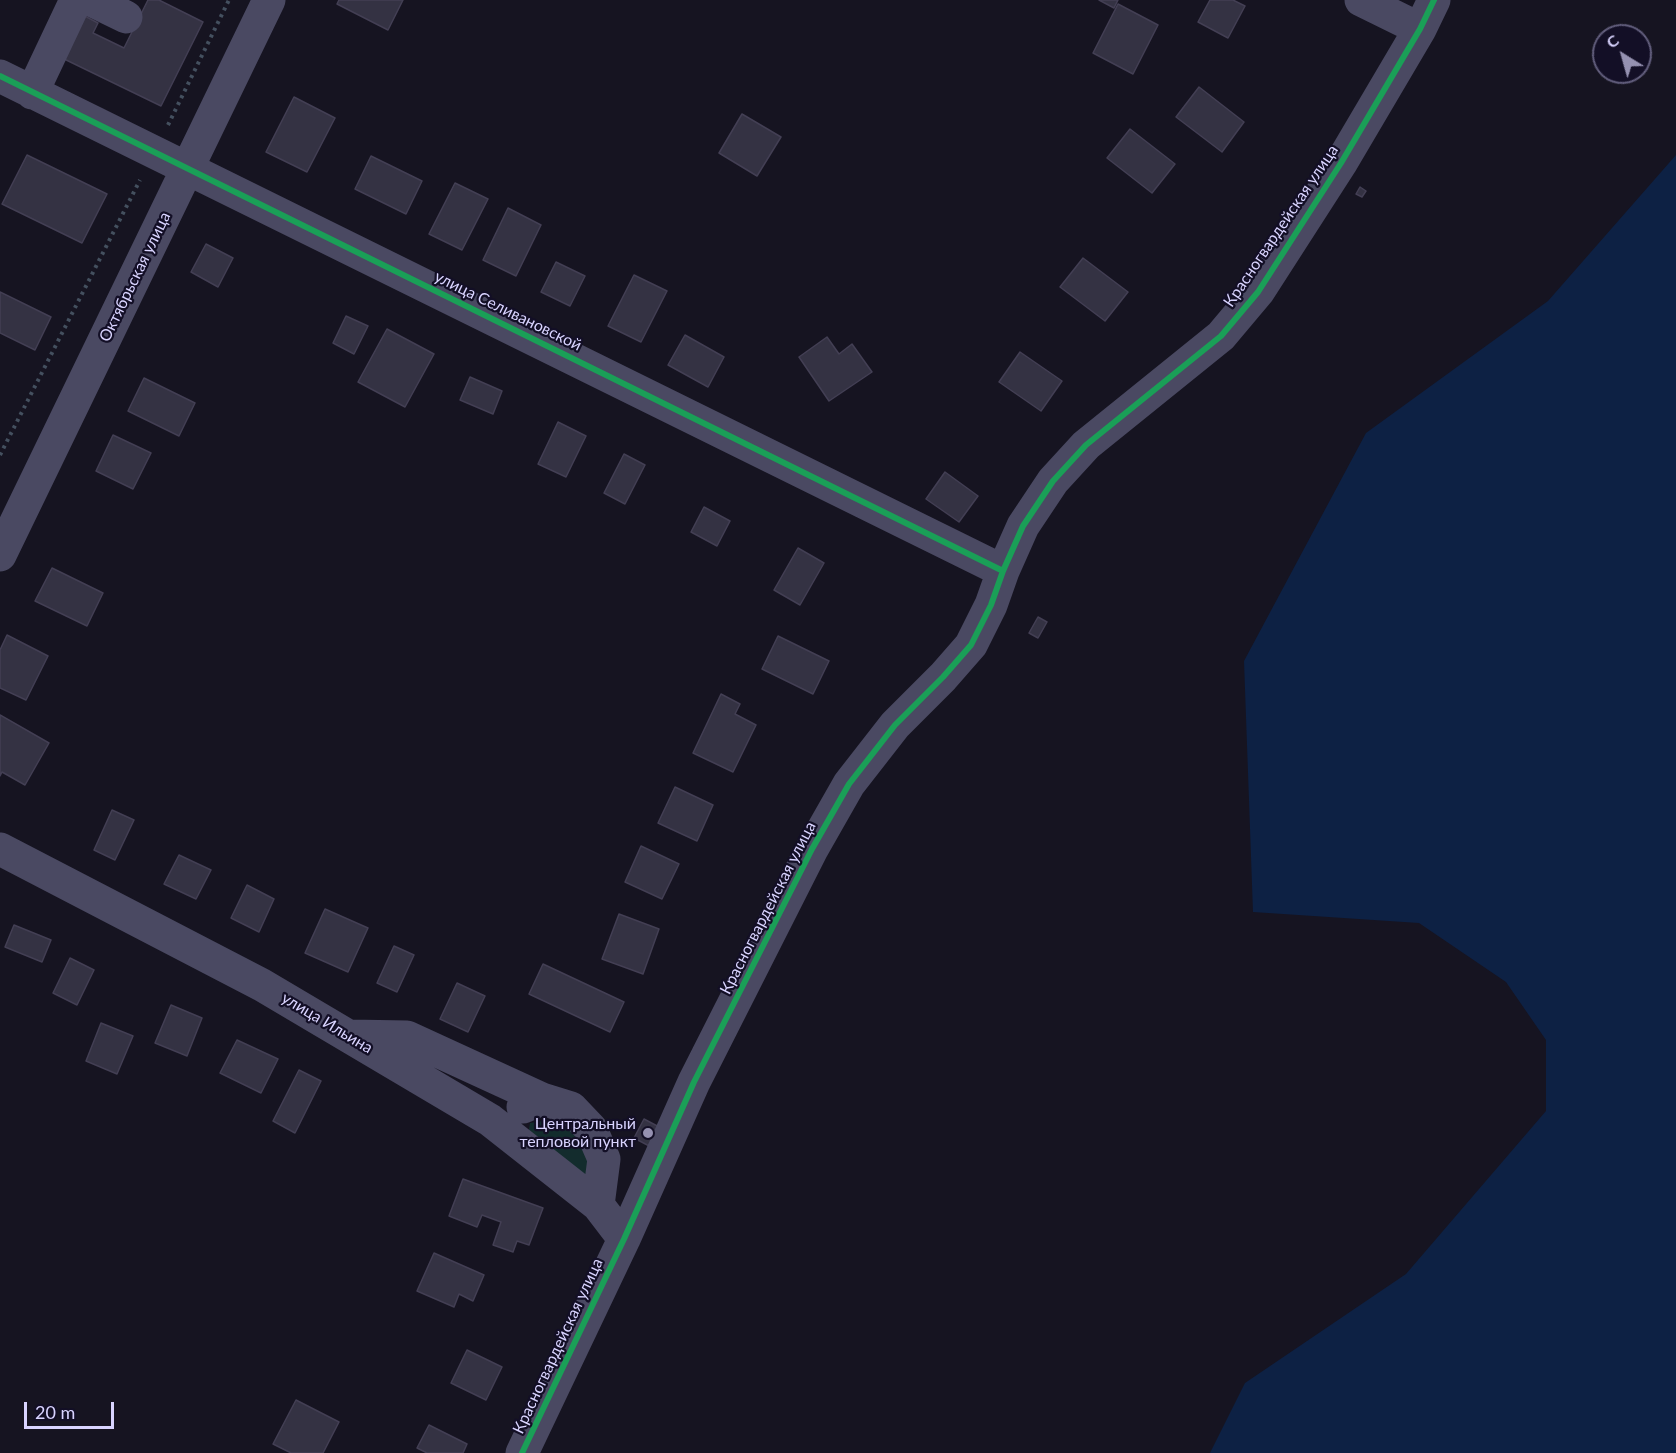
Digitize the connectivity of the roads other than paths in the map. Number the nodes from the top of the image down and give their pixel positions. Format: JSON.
{"nodes":[{"id":1,"x":76,"y":0,"type":"edge"},
{"id":2,"x":91,"y":0,"type":"edge"},
{"id":3,"x":269,"y":0,"type":"edge"},
{"id":4,"x":1361,"y":0,"type":"edge"},
{"id":5,"x":1434,"y":0,"type":"edge"},
{"id":6,"x":126,"y":17,"type":"dead end"},
{"id":7,"x":1420,"y":29,"type":"junction"},
{"id":8,"x":0,"y":76,"type":"edge"},
{"id":9,"x":32,"y":93,"type":"junction"},
{"id":10,"x":188,"y":168,"type":"junction"},
{"id":11,"x":0,"y":555,"type":"edge"},
{"id":12,"x":1003,"y":571,"type":"junction"},
{"id":13,"x":0,"y":849,"type":"edge"},
{"id":14,"x":348,"y":1036,"type":"junction"},
{"id":15,"x":542,"y":1099,"type":"junction"},
{"id":16,"x":490,"y":1120,"type":"junction"},
{"id":17,"x":598,"y":1205,"type":"junction"},
{"id":18,"x":624,"y":1239,"type":"junction"},
{"id":19,"x":522,"y":1453,"type":"edge"}],
"edges":[{"from":1,"to":9,"type":"street"},
{"from":2,"to":6,"type":"street"},
{"from":3,"to":10,"type":"street","name":"Октябрьская улица"},
{"from":4,"to":7,"type":"street"},
{"from":5,"to":7,"type":"street","name":"Красногвардейская улица"},
{"from":7,"to":12,"type":"street","name":"Красногвардейская улица"},
{"from":8,"to":9,"type":"street","name":"улица Селивановской"},
{"from":9,"to":10,"type":"street","name":"улица Селивановской"},
{"from":10,"to":11,"type":"street","name":"Октябрьская улица"},
{"from":10,"to":12,"type":"street","name":"улица Селивановской"},
{"from":12,"to":18,"type":"street","name":"Красногвардейская улица"},
{"from":13,"to":14,"type":"street","name":"улица Ильина"},
{"from":14,"to":15,"type":"street"},
{"from":14,"to":16,"type":"street","name":"улица Ильина"},
{"from":15,"to":16,"type":"street"},
{"from":15,"to":17,"type":"street"},
{"from":16,"to":17,"type":"street","name":"улица Ильина"},
{"from":17,"to":18,"type":"street","name":"улица Ильина"},
{"from":18,"to":19,"type":"street","name":"Красногвардейская улица"}]}
